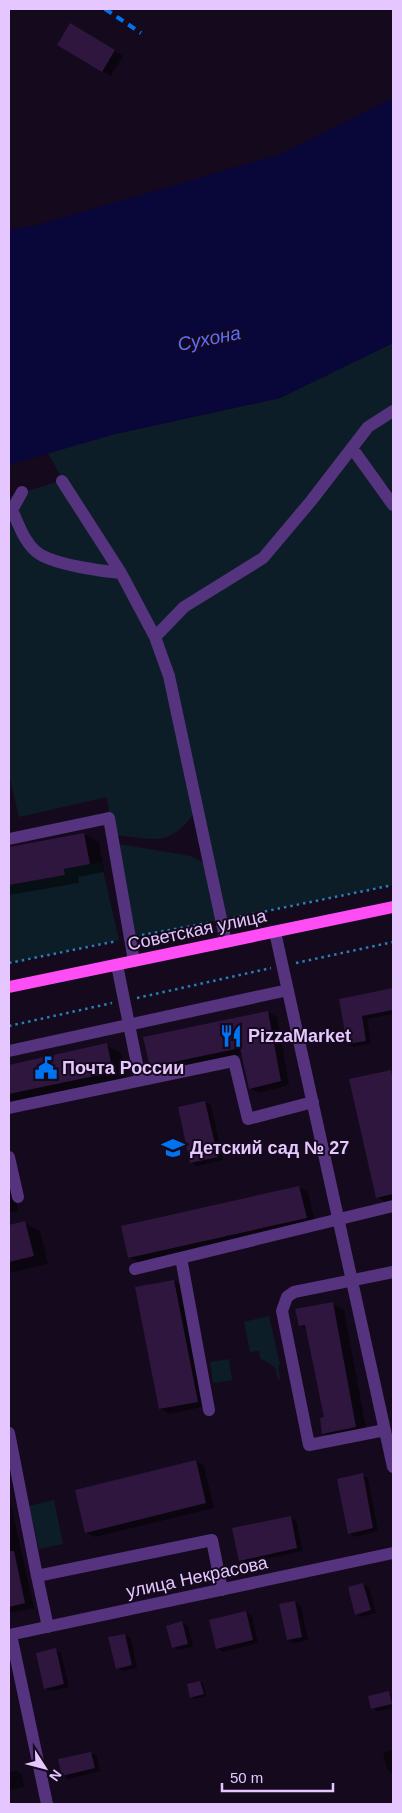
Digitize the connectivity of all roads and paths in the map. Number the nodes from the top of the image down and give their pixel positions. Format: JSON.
{"nodes":[{"id":1,"x":393,"y":411,"type":"edge"},
{"id":2,"x":352,"y":448,"type":"junction"},
{"id":3,"x":62,"y":481,"type":"dead end"},
{"id":4,"x":22,"y":492,"type":"dead end"},
{"id":5,"x":393,"y":505,"type":"edge"},
{"id":6,"x":121,"y":573,"type":"junction"},
{"id":7,"x":155,"y":637,"type":"junction"},
{"id":8,"x":9,"y":838,"type":"edge"},
{"id":9,"x":393,"y":885,"type":"edge"},
{"id":10,"x":393,"y":907,"type":"edge"},
{"id":11,"x":221,"y":920,"type":"junction"},
{"id":12,"x":275,"y":932,"type":"junction"},
{"id":13,"x":130,"y":938,"type":"junction"},
{"id":14,"x":226,"y":942,"type":"junction"},
{"id":15,"x":393,"y":942,"type":"edge"},
{"id":16,"x":134,"y":961,"type":"junction"},
{"id":17,"x":9,"y":963,"type":"edge"},
{"id":18,"x":117,"y":965,"type":"junction"},
{"id":19,"x":283,"y":966,"type":"junction"},
{"id":20,"x":9,"y":987,"type":"edge"},
{"id":21,"x":288,"y":990,"type":"junction"},
{"id":22,"x":124,"y":1000,"type":"junction"},
{"id":23,"x":129,"y":1024,"type":"junction"},
{"id":24,"x":9,"y":1026,"type":"edge"},
{"id":25,"x":9,"y":1051,"type":"edge"},
{"id":26,"x":140,"y":1079,"type":"junction"},
{"id":27,"x":313,"y":1102,"type":"junction"},
{"id":28,"x":9,"y":1108,"type":"edge"},
{"id":29,"x":9,"y":1158,"type":"edge"},
{"id":30,"x":18,"y":1197,"type":"dead end"},
{"id":31,"x":393,"y":1206,"type":"edge"},
{"id":32,"x":339,"y":1219,"type":"junction"},
{"id":33,"x":180,"y":1258,"type":"junction"},
{"id":34,"x":135,"y":1269,"type":"dead end"},
{"id":35,"x":393,"y":1272,"type":"edge"},
{"id":36,"x":353,"y":1280,"type":"junction"},
{"id":37,"x":209,"y":1410,"type":"dead end"},
{"id":38,"x":385,"y":1430,"type":"junction"},
{"id":39,"x":9,"y":1432,"type":"edge"},
{"id":40,"x":393,"y":1467,"type":"edge"},
{"id":41,"x":393,"y":1553,"type":"edge"},
{"id":42,"x":37,"y":1576,"type":"junction"},
{"id":43,"x":222,"y":1590,"type":"junction"},
{"id":44,"x":48,"y":1627,"type":"junction"},
{"id":45,"x":10,"y":1635,"type":"edge"},
{"id":46,"x":47,"y":1804,"type":"edge"}],
"edges":[{"from":1,"to":2,"type":"street"},
{"from":2,"to":5,"type":"street"},
{"from":2,"to":7,"type":"street"},
{"from":3,"to":6,"type":"street"},
{"from":4,"to":6,"type":"street"},
{"from":6,"to":7,"type":"street"},
{"from":7,"to":11,"type":"street"},
{"from":8,"to":13,"type":"street"},
{"from":9,"to":11,"type":"path"},
{"from":10,"to":12,"type":"main road","name":"Советская улица"},
{"from":11,"to":13,"type":"path"},
{"from":11,"to":14,"type":"street"},
{"from":12,"to":14,"type":"main road","name":"Советская улица"},
{"from":12,"to":19,"type":"street"},
{"from":13,"to":16,"type":"street"},
{"from":13,"to":17,"type":"path"},
{"from":14,"to":16,"type":"main road","name":"Советская улица"},
{"from":15,"to":19,"type":"path"},
{"from":16,"to":18,"type":"main road","name":"Советская улица"},
{"from":18,"to":20,"type":"main road","name":"Советская улица"},
{"from":18,"to":22,"type":"street"},
{"from":19,"to":21,"type":"street"},
{"from":19,"to":22,"type":"path"},
{"from":21,"to":23,"type":"street"},
{"from":21,"to":27,"type":"street"},
{"from":22,"to":23,"type":"street"},
{"from":22,"to":24,"type":"path"},
{"from":23,"to":25,"type":"street"},
{"from":23,"to":26,"type":"street"},
{"from":26,"to":27,"type":"street"},
{"from":26,"to":28,"type":"street"},
{"from":27,"to":32,"type":"street"},
{"from":29,"to":30,"type":"street"},
{"from":31,"to":32,"type":"street"},
{"from":32,"to":33,"type":"street"},
{"from":32,"to":36,"type":"street"},
{"from":33,"to":34,"type":"street"},
{"from":33,"to":37,"type":"street"},
{"from":35,"to":36,"type":"street"},
{"from":36,"to":38,"type":"street"},
{"from":36,"to":38,"type":"street"},
{"from":38,"to":40,"type":"street"},
{"from":39,"to":42,"type":"street"},
{"from":41,"to":43,"type":"street","name":"улица Некрасова"},
{"from":42,"to":43,"type":"street"},
{"from":42,"to":44,"type":"street"},
{"from":43,"to":44,"type":"street","name":"улица Некрасова"},
{"from":44,"to":45,"type":"street","name":"улица Некрасова"},
{"from":45,"to":46,"type":"street"}]}
